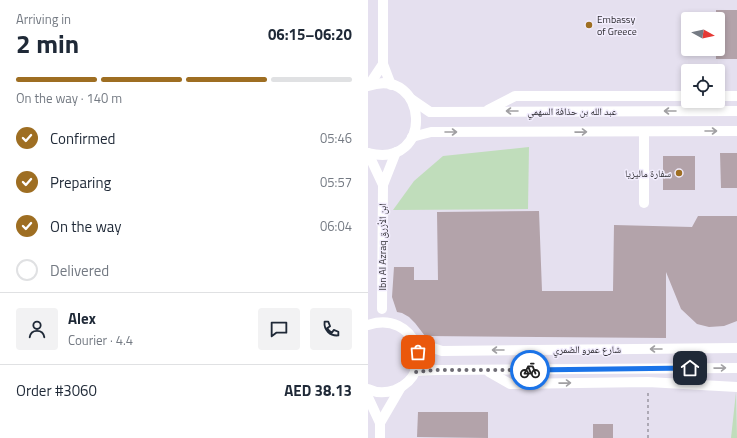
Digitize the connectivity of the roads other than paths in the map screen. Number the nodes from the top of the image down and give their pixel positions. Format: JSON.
{"nodes":[{"id":1,"x":383,"y":0,"type":"edge"},
{"id":2,"x":383,"y":64,"type":"junction"},
{"id":3,"x":391,"y":84,"type":"junction"},
{"id":4,"x":369,"y":85,"type":"edge"},
{"id":5,"x":681,"y":96,"type":"edge"},
{"id":6,"x":725,"y":96,"type":"edge"},
{"id":7,"x":737,"y":96,"type":"edge"},
{"id":8,"x":411,"y":99,"type":"junction"},
{"id":9,"x":486,"y":111,"type":"junction"},
{"id":10,"x":737,"y":111,"type":"edge"},
{"id":11,"x":737,"y":131,"type":"edge"},
{"id":12,"x":644,"y":132,"type":"junction"},
{"id":13,"x":412,"y":137,"type":"junction"},
{"id":14,"x":396,"y":152,"type":"junction"},
{"id":15,"x":368,"y":153,"type":"edge"},
{"id":16,"x":383,"y":185,"type":"junction"},
{"id":17,"x":644,"y":203,"type":"dead end"},
{"id":18,"x":382,"y":309,"type":"junction"},
{"id":19,"x":368,"y":324,"type":"edge"},
{"id":20,"x":401,"y":326,"type":"junction"},
{"id":21,"x":415,"y":342,"type":"junction"},
{"id":22,"x":737,"y":348,"type":"edge"},
{"id":23,"x":737,"y":368,"type":"edge"},
{"id":24,"x":487,"y":371,"type":"junction"},
{"id":25,"x":415,"y":372,"type":"junction"},
{"id":26,"x":401,"y":387,"type":"junction"},
{"id":27,"x":737,"y":387,"type":"edge"},
{"id":28,"x":368,"y":389,"type":"edge"},
{"id":29,"x":368,"y":398,"type":"edge"},
{"id":30,"x":380,"y":422,"type":"junction"},
{"id":31,"x":380,"y":438,"type":"edge"}],
"edges":[{"from":1,"to":2,"type":"street"},
{"from":2,"to":3,"type":"street"},
{"from":2,"to":4,"type":"street"},
{"from":3,"to":4,"type":"street"},
{"from":3,"to":8,"type":"street","name":"عبد الله بن حذافة السهمي"},
{"from":5,"to":9,"type":"street"},
{"from":6,"to":7,"type":"street"},
{"from":8,"to":9,"type":"street","name":"عبد الله بن حذافة السهمي"},
{"from":8,"to":13,"type":"street"},
{"from":10,"to":9,"type":"street","name":"عبد الله بن حذافة السهمي","one_way":true},
{"from":12,"to":11,"type":"street","name":"عبد الله بن حذافة السهمي","one_way":true},
{"from":13,"to":12,"type":"street","name":"عبد الله بن حذافة السهمي","one_way":true},
{"from":12,"to":17,"type":"street"},
{"from":13,"to":14,"type":"street"},
{"from":14,"to":15,"type":"street"},
{"from":14,"to":16,"type":"street"},
{"from":15,"to":16,"type":"street"},
{"from":16,"to":18,"type":"street","name":"Ibn Al Azraq ابن الأزرق"},
{"from":18,"to":19,"type":"street"},
{"from":18,"to":20,"type":"street"},
{"from":19,"to":20,"type":"street"},
{"from":20,"to":21,"type":"street"},
{"from":22,"to":21,"type":"street","name":"شارع عمرو الضمري","one_way":true},
{"from":21,"to":25,"type":"street"},
{"from":24,"to":23,"type":"street","name":"شارع عمرو الضمري","one_way":true},
{"from":24,"to":25,"type":"street","name":"شارع عمرو الضمري"},
{"from":24,"to":27,"type":"street","one_way":true},
{"from":25,"to":26,"type":"street"},
{"from":26,"to":28,"type":"street"},
{"from":26,"to":30,"type":"street"},
{"from":29,"to":30,"type":"street"},
{"from":30,"to":31,"type":"street"}]}
